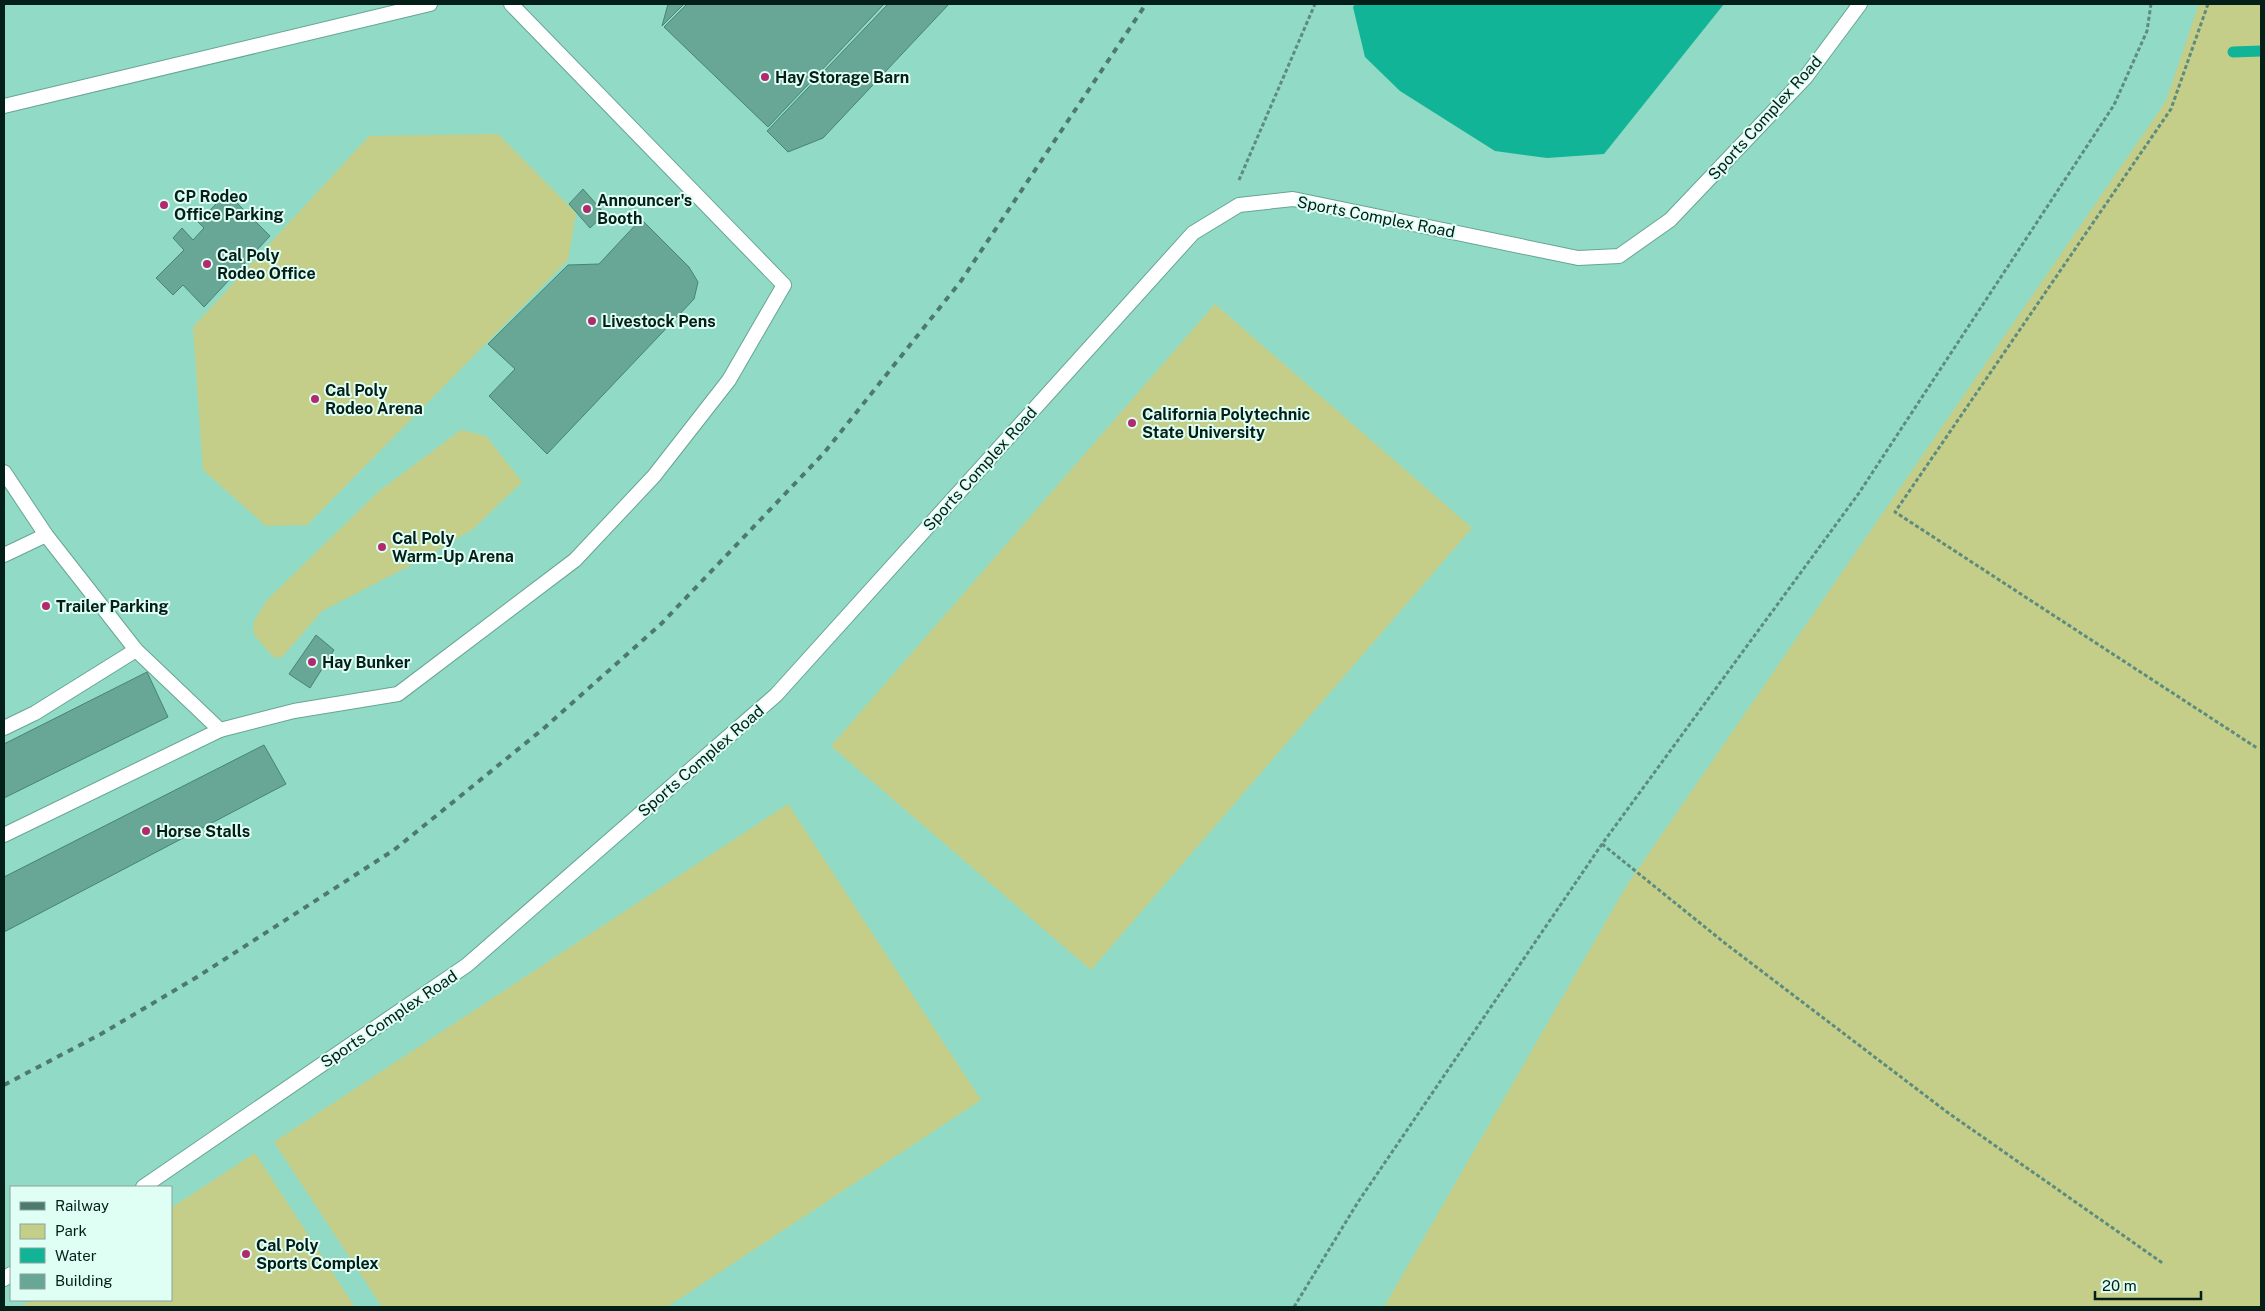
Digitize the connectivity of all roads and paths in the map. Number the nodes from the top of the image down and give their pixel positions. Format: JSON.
{"nodes":[{"id":1,"x":430,"y":4,"type":"edge"},
{"id":2,"x":511,"y":4,"type":"edge"},
{"id":3,"x":1315,"y":4,"type":"edge"},
{"id":4,"x":1860,"y":4,"type":"edge"},
{"id":5,"x":2151,"y":4,"type":"edge"},
{"id":6,"x":2208,"y":4,"type":"edge"},
{"id":7,"x":4,"y":106,"type":"edge"},
{"id":8,"x":1239,"y":205,"type":"junction"},
{"id":9,"x":4,"y":472,"type":"edge"},
{"id":10,"x":46,"y":535,"type":"junction"},
{"id":11,"x":4,"y":555,"type":"edge"},
{"id":12,"x":136,"y":650,"type":"junction"},
{"id":13,"x":4,"y":728,"type":"edge"},
{"id":14,"x":220,"y":730,"type":"junction"},
{"id":15,"x":2257,"y":748,"type":"dead end"},
{"id":16,"x":4,"y":835,"type":"edge"},
{"id":17,"x":1602,"y":844,"type":"junction"},
{"id":18,"x":143,"y":1186,"type":"edge"},
{"id":19,"x":2164,"y":1264,"type":"dead end"},
{"id":20,"x":1294,"y":1307,"type":"edge"}],
"edges":[{"from":1,"to":7,"type":"lane"},
{"from":2,"to":14,"type":"lane"},
{"from":3,"to":8,"type":"path"},
{"from":4,"to":8,"type":"lane","name":"Sports Complex Road"},
{"from":5,"to":17,"type":"path"},
{"from":6,"to":15,"type":"path"},
{"from":8,"to":18,"type":"lane","name":"Sports Complex Road"},
{"from":9,"to":10,"type":"lane"},
{"from":10,"to":11,"type":"lane"},
{"from":10,"to":12,"type":"lane"},
{"from":12,"to":13,"type":"lane"},
{"from":12,"to":14,"type":"lane"},
{"from":14,"to":16,"type":"lane"},
{"from":17,"to":19,"type":"path"},
{"from":17,"to":20,"type":"path"}]}
